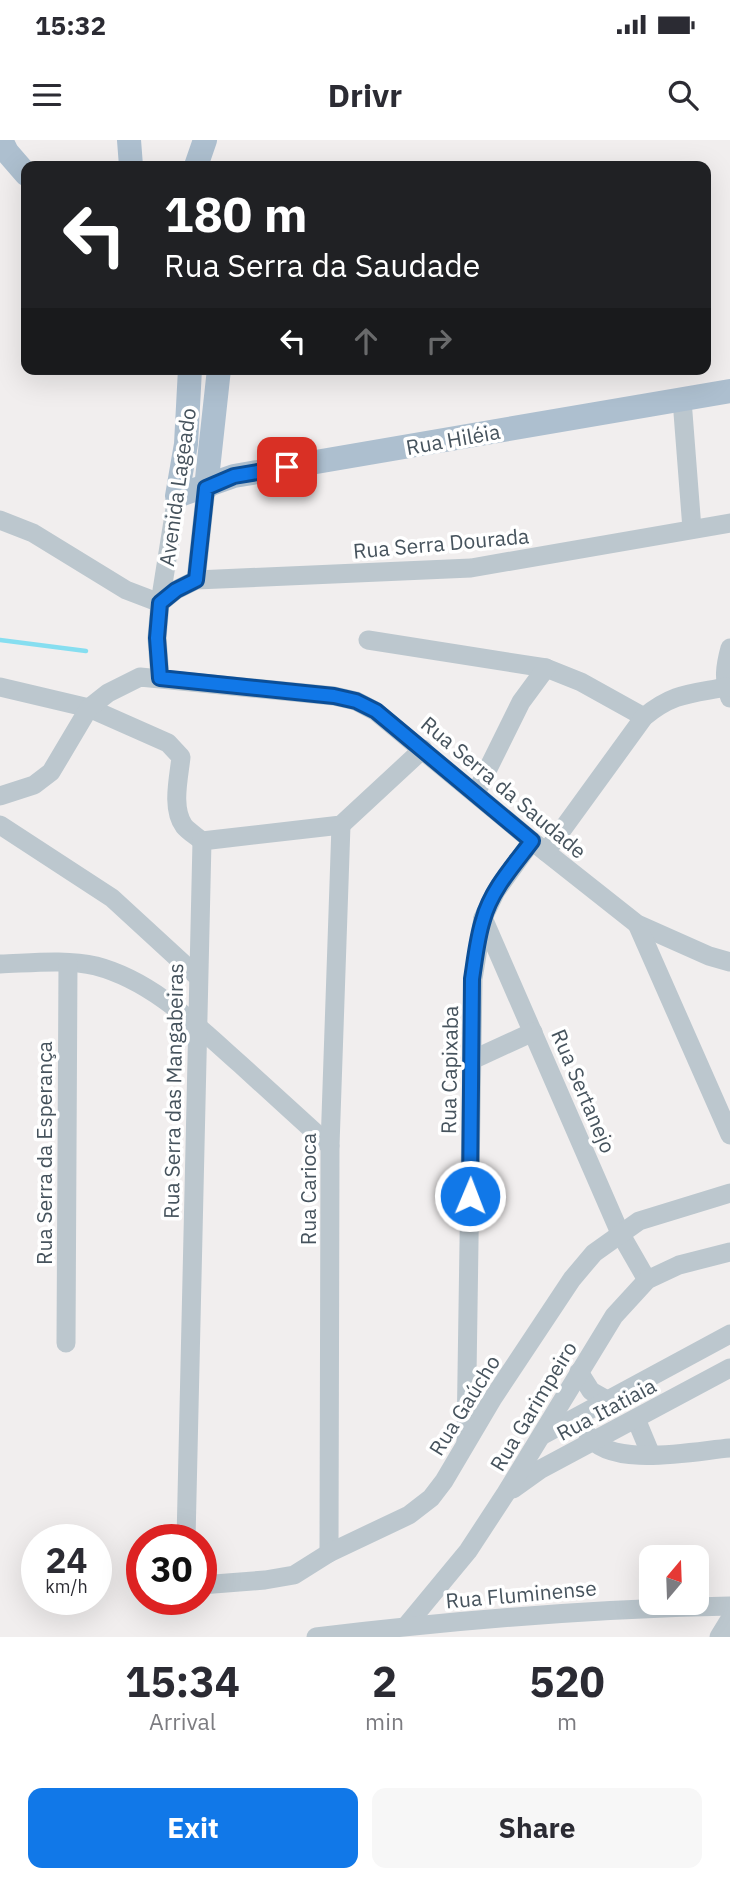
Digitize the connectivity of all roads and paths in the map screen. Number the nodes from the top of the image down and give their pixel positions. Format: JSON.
{"nodes":[{"id":1,"x":1,"y":140,"type":"edge"},
{"id":2,"x":130,"y":140,"type":"edge"},
{"id":3,"x":205,"y":140,"type":"edge"},
{"id":4,"x":131,"y":161,"type":"edge"},
{"id":5,"x":198,"y":161,"type":"edge"},
{"id":6,"x":21,"y":168,"type":"edge"},
{"id":7,"x":190,"y":375,"type":"edge"},
{"id":8,"x":218,"y":375,"type":"edge"},
{"id":9,"x":730,"y":391,"type":"edge"},
{"id":10,"x":682,"y":400,"type":"junction"},
{"id":11,"x":206,"y":488,"type":"junction"},
{"id":12,"x":177,"y":496,"type":"junction"},
{"id":13,"x":0,"y":520,"type":"edge"},
{"id":14,"x":730,"y":523,"type":"edge"},
{"id":15,"x":692,"y":529,"type":"junction"},
{"id":16,"x":196,"y":580,"type":"junction"},
{"id":17,"x":160,"y":603,"type":"junction"},
{"id":18,"x":368,"y":640,"type":"dead end"},
{"id":19,"x":730,"y":648,"type":"edge"},
{"id":20,"x":546,"y":668,"type":"junction"},
{"id":21,"x":160,"y":678,"type":"junction"},
{"id":22,"x":0,"y":687,"type":"edge"},
{"id":23,"x":728,"y":693,"type":"edge"},
{"id":24,"x":89,"y":708,"type":"junction"},
{"id":25,"x":644,"y":717,"type":"junction"},
{"id":26,"x":423,"y":748,"type":"junction"},
{"id":27,"x":476,"y":793,"type":"junction"},
{"id":28,"x":0,"y":796,"type":"edge"},
{"id":29,"x":0,"y":825,"type":"edge"},
{"id":30,"x":341,"y":825,"type":"junction"},
{"id":31,"x":202,"y":841,"type":"junction"},
{"id":32,"x":539,"y":846,"type":"junction"},
{"id":33,"x":483,"y":918,"type":"junction"},
{"id":34,"x":636,"y":924,"type":"junction"},
{"id":35,"x":730,"y":962,"type":"edge"},
{"id":36,"x":0,"y":964,"type":"edge"},
{"id":37,"x":68,"y":964,"type":"junction"},
{"id":38,"x":198,"y":977,"type":"junction"},
{"id":39,"x":198,"y":1025,"type":"junction"},
{"id":40,"x":533,"y":1032,"type":"junction"},
{"id":41,"x":472,"y":1060,"type":"junction"},
{"id":42,"x":730,"y":1135,"type":"edge"},
{"id":43,"x":331,"y":1146,"type":"junction"},
{"id":44,"x":730,"y":1193,"type":"edge"},
{"id":45,"x":620,"y":1233,"type":"junction"},
{"id":46,"x":730,"y":1252,"type":"edge"},
{"id":47,"x":648,"y":1280,"type":"junction"},
{"id":48,"x":730,"y":1334,"type":"edge"},
{"id":49,"x":66,"y":1343,"type":"dead end"},
{"id":50,"x":730,"y":1368,"type":"edge"},
{"id":51,"x":579,"y":1372,"type":"junction"},
{"id":52,"x":607,"y":1400,"type":"junction"},
{"id":53,"x":576,"y":1418,"type":"junction"},
{"id":54,"x":636,"y":1419,"type":"junction"},
{"id":55,"x":542,"y":1435,"type":"junction"},
{"id":56,"x":466,"y":1442,"type":"junction"},
{"id":57,"x":593,"y":1442,"type":"junction"},
{"id":58,"x":730,"y":1448,"type":"edge"},
{"id":59,"x":652,"y":1455,"type":"junction"},
{"id":60,"x":506,"y":1493,"type":"junction"},
{"id":61,"x":186,"y":1524,"type":"edge"},
{"id":62,"x":329,"y":1553,"type":"junction"},
{"id":63,"x":217,"y":1583,"type":"edge"},
{"id":64,"x":730,"y":1606,"type":"edge"},
{"id":65,"x":730,"y":1619,"type":"edge"},
{"id":66,"x":406,"y":1626,"type":"junction"},
{"id":67,"x":316,"y":1637,"type":"edge"},
{"id":68,"x":719,"y":1637,"type":"edge"}],
"edges":[{"from":1,"to":6,"type":"main road"},
{"from":2,"to":4,"type":"main road"},
{"from":3,"to":5,"type":"main road"},
{"from":7,"to":12,"type":"main road","name":"Avenida Lageado"},
{"from":8,"to":11,"type":"main road","name":"Avenida Lageado"},
{"from":9,"to":10,"type":"main road","name":"Rua Hiléia"},
{"from":10,"to":11,"type":"main road","name":"Rua Hiléia"},
{"from":10,"to":15,"type":"street"},
{"from":11,"to":12,"type":"main road","name":"Rua Hiléia"},
{"from":11,"to":16,"type":"street","name":"Avenida Lageado"},
{"from":12,"to":17,"type":"street","name":"Avenida Lageado"},
{"from":13,"to":17,"type":"street"},
{"from":14,"to":15,"type":"street","name":"Rua Serra Dourada"},
{"from":15,"to":16,"type":"street","name":"Rua Serra Dourada"},
{"from":16,"to":17,"type":"street","name":"Rua Serra Dourada"},
{"from":17,"to":21,"type":"street"},
{"from":18,"to":20,"type":"street"},
{"from":19,"to":23,"type":"street"},
{"from":20,"to":25,"type":"street"},
{"from":20,"to":27,"type":"street"},
{"from":21,"to":24,"type":"street"},
{"from":21,"to":26,"type":"street","name":"Rua Serra da Saudade"},
{"from":22,"to":24,"type":"street"},
{"from":23,"to":25,"type":"street","name":"Rua Capixaba"},
{"from":24,"to":28,"type":"street"},
{"from":24,"to":31,"type":"street"},
{"from":25,"to":32,"type":"street","name":"Rua Capixaba"},
{"from":26,"to":27,"type":"street","name":"Rua Serra da Saudade"},
{"from":26,"to":30,"type":"street"},
{"from":27,"to":32,"type":"street","name":"Rua Serra da Saudade"},
{"from":29,"to":38,"type":"street"},
{"from":30,"to":31,"type":"street"},
{"from":30,"to":43,"type":"street","name":"Rua Carioca"},
{"from":31,"to":38,"type":"street","name":"Rua Serra das Mangabeiras"},
{"from":32,"to":33,"type":"street","name":"Rua Capixaba"},
{"from":32,"to":34,"type":"street","name":"Rua Serra da Saudade"},
{"from":33,"to":40,"type":"street","name":"Rua Sertanejo"},
{"from":33,"to":41,"type":"street","name":"Rua Capixaba"},
{"from":34,"to":35,"type":"street","name":"Rua Serra da Saudade"},
{"from":34,"to":42,"type":"street"},
{"from":36,"to":37,"type":"street"},
{"from":37,"to":39,"type":"street"},
{"from":37,"to":49,"type":"street","name":"Rua Serra da Esperança"},
{"from":38,"to":39,"type":"street","name":"Rua Serra das Mangabeiras"},
{"from":39,"to":43,"type":"street"},
{"from":39,"to":61,"type":"street","name":"Rua Serra das Mangabeiras"},
{"from":40,"to":41,"type":"street"},
{"from":40,"to":45,"type":"street","name":"Rua Sertanejo"},
{"from":41,"to":56,"type":"street","name":"Rua Capixaba"},
{"from":43,"to":62,"type":"street","name":"Rua Carioca"},
{"from":44,"to":45,"type":"street","name":"Rua Gaúcho"},
{"from":45,"to":47,"type":"street","name":"Rua Sertanejo"},
{"from":45,"to":56,"type":"street","name":"Rua Gaúcho"},
{"from":46,"to":47,"type":"street","name":"Rua Garimpeiro"},
{"from":47,"to":51,"type":"street","name":"Rua Garimpeiro"},
{"from":48,"to":52,"type":"street","name":"Rua Itatiaia"},
{"from":50,"to":54,"type":"street","name":"Rua Itatiaia"},
{"from":51,"to":52,"type":"street"},
{"from":51,"to":55,"type":"street","name":"Rua Garimpeiro"},
{"from":52,"to":53,"type":"street","name":"Rua Itatiaia"},
{"from":53,"to":55,"type":"street","name":"Rua Itatiaia"},
{"from":53,"to":57,"type":"street"},
{"from":54,"to":57,"type":"street","name":"Rua Itatiaia"},
{"from":54,"to":59,"type":"street"},
{"from":55,"to":60,"type":"street","name":"Rua Garimpeiro"},
{"from":56,"to":62,"type":"street","name":"Rua Gaúcho"},
{"from":57,"to":59,"type":"street"},
{"from":57,"to":60,"type":"street","name":"Rua Itatiaia"},
{"from":58,"to":59,"type":"street"},
{"from":60,"to":66,"type":"street","name":"Rua Garimpeiro"},
{"from":62,"to":63,"type":"street","name":"Rua Gaúcho"},
{"from":64,"to":66,"type":"street","name":"Rua Fluminense"},
{"from":65,"to":68,"type":"street"},
{"from":66,"to":67,"type":"street","name":"Rua Fluminense"}]}
